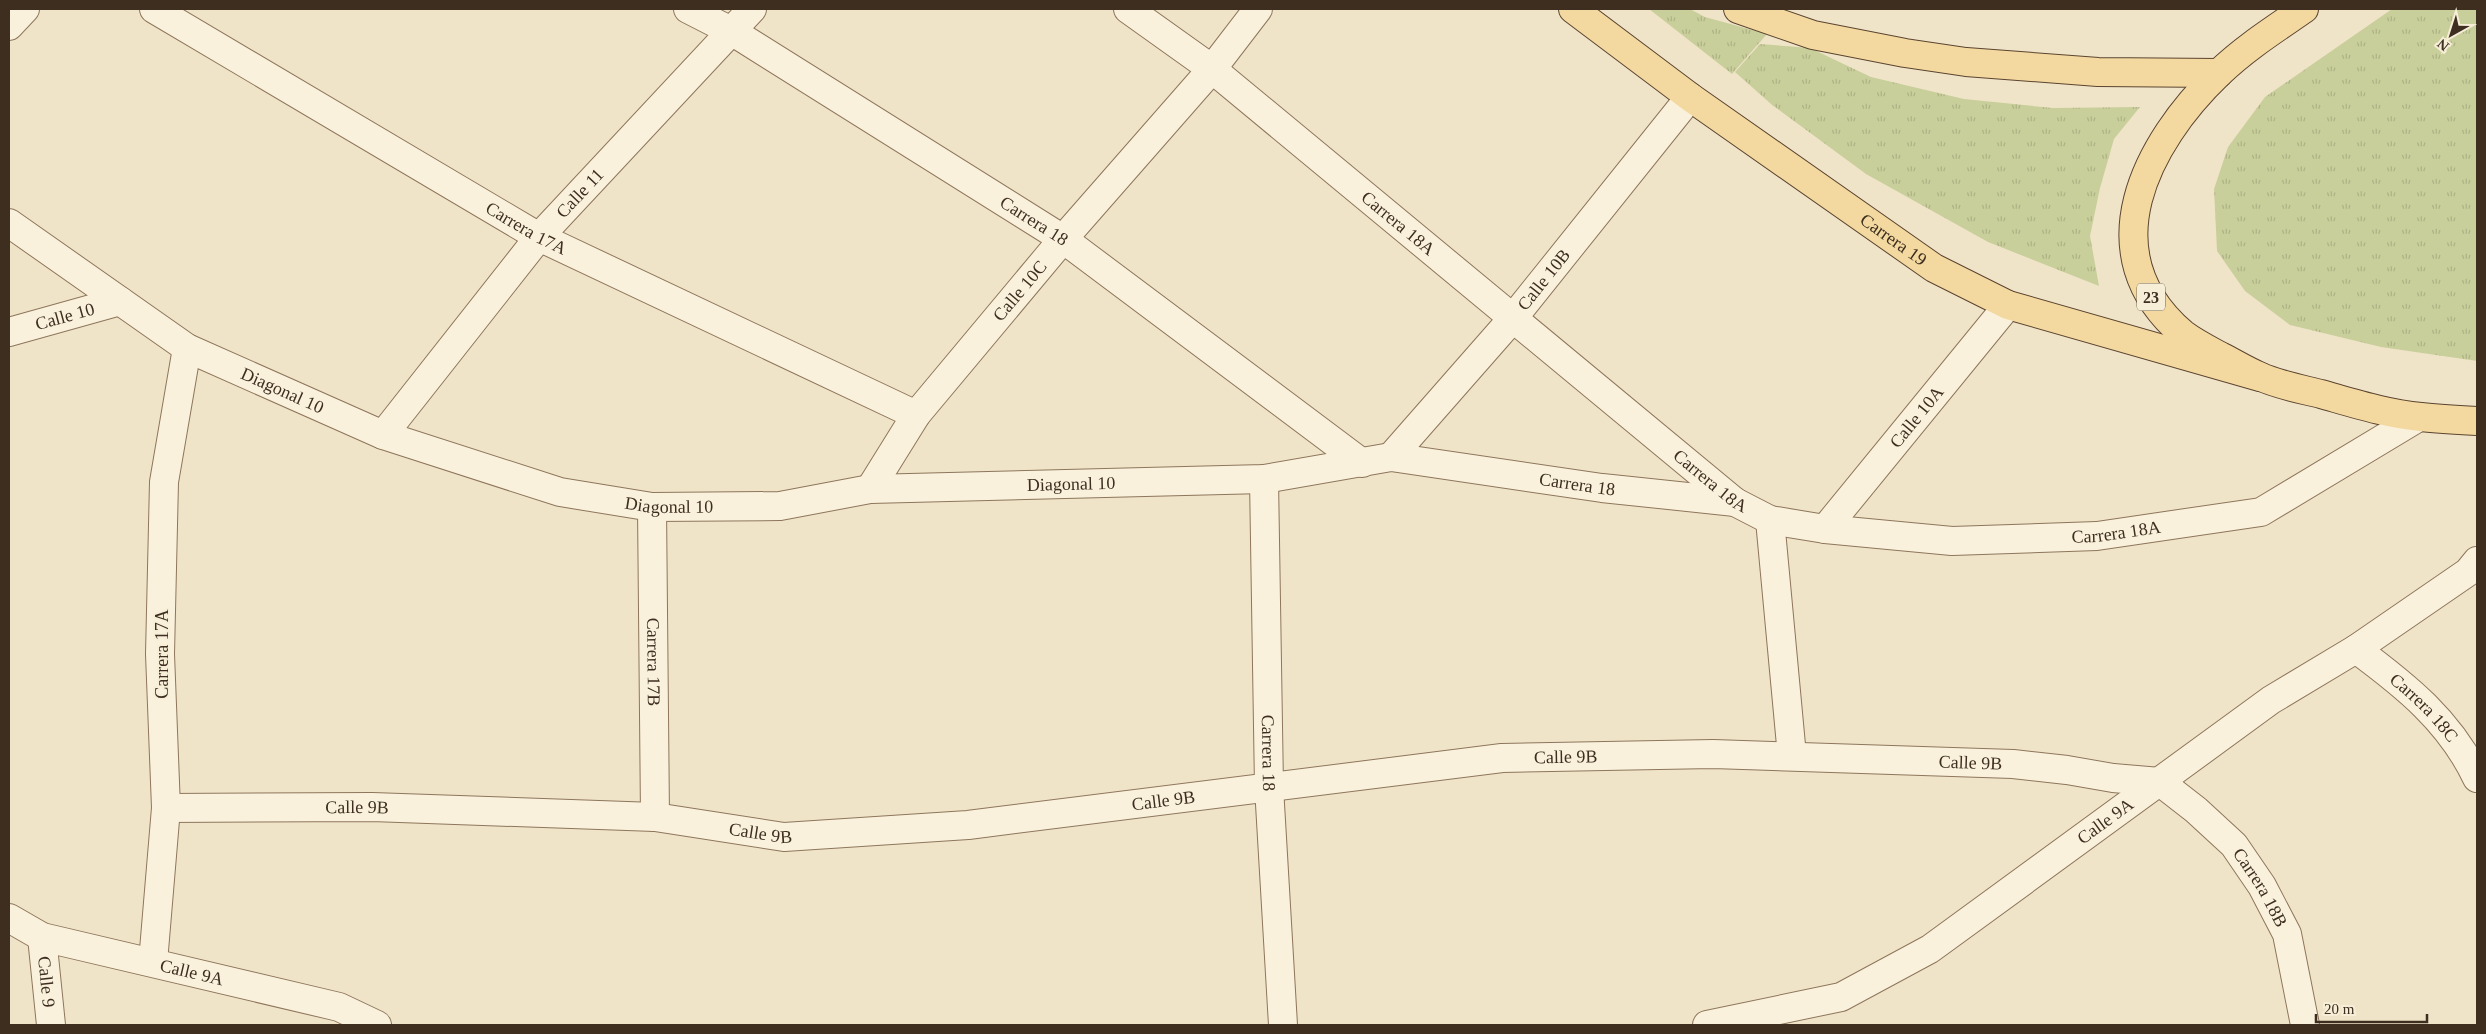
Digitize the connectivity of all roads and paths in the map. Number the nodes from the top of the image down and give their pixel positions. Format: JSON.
{"nodes":[{"id":1,"x":24,"y":9,"type":"edge"},
{"id":2,"x":154,"y":9,"type":"edge"},
{"id":3,"x":688,"y":9,"type":"edge"},
{"id":4,"x":752,"y":9,"type":"edge"},
{"id":5,"x":1128,"y":9,"type":"edge"},
{"id":6,"x":1258,"y":9,"type":"edge"},
{"id":7,"x":1573,"y":9,"type":"edge"},
{"id":8,"x":1738,"y":9,"type":"edge"},
{"id":9,"x":2304,"y":9,"type":"edge"},
{"id":10,"x":9,"y":26,"type":"edge"},
{"id":11,"x":732,"y":32,"type":"junction"},
{"id":12,"x":1212,"y":69,"type":"junction"},
{"id":13,"x":2219,"y":73,"type":"junction"},
{"id":14,"x":1690,"y":97,"type":"junction"},
{"id":15,"x":9,"y":223,"type":"edge"},
{"id":16,"x":539,"y":237,"type":"junction"},
{"id":17,"x":1063,"y":239,"type":"junction"},
{"id":18,"x":120,"y":301,"type":"junction"},
{"id":19,"x":2008,"y":305,"type":"junction"},
{"id":20,"x":1513,"y":318,"type":"junction"},
{"id":21,"x":9,"y":332,"type":"edge"},
{"id":22,"x":187,"y":348,"type":"junction"},
{"id":23,"x":2260,"y":377,"type":"junction"},
{"id":24,"x":916,"y":415,"type":"junction"},
{"id":25,"x":2419,"y":417,"type":"junction"},
{"id":26,"x":2477,"y":421,"type":"edge"},
{"id":27,"x":383,"y":435,"type":"junction"},
{"id":28,"x":1391,"y":457,"type":"junction"},
{"id":29,"x":1362,"y":463,"type":"junction"},
{"id":30,"x":1264,"y":479,"type":"junction"},
{"id":31,"x":870,"y":489,"type":"junction"},
{"id":32,"x":1735,"y":502,"type":"junction"},
{"id":33,"x":652,"y":507,"type":"junction"},
{"id":34,"x":1770,"y":520,"type":"junction"},
{"id":35,"x":1825,"y":529,"type":"junction"},
{"id":36,"x":2477,"y":561,"type":"edge"},
{"id":37,"x":2356,"y":649,"type":"junction"},
{"id":38,"x":1792,"y":756,"type":"junction"},
{"id":39,"x":2477,"y":778,"type":"edge"},
{"id":40,"x":2160,"y":782,"type":"junction"},
{"id":41,"x":1270,"y":787,"type":"junction"},
{"id":42,"x":166,"y":808,"type":"junction"},
{"id":43,"x":655,"y":817,"type":"junction"},
{"id":44,"x":9,"y":918,"type":"edge"},
{"id":45,"x":42,"y":938,"type":"junction"},
{"id":46,"x":154,"y":962,"type":"junction"},
{"id":47,"x":51,"y":1025,"type":"edge"},
{"id":48,"x":377,"y":1025,"type":"edge"},
{"id":49,"x":1283,"y":1025,"type":"edge"},
{"id":50,"x":1707,"y":1025,"type":"edge"},
{"id":51,"x":2305,"y":1025,"type":"edge"}],
"edges":[{"from":1,"to":10,"type":"street"},
{"from":2,"to":16,"type":"street","name":"Carrera 17A"},
{"from":3,"to":11,"type":"street","name":"Carrera 18"},
{"from":4,"to":11,"type":"street","name":"Calle 11"},
{"from":5,"to":12,"type":"street","name":"Carrera 18A"},
{"from":6,"to":12,"type":"street","name":"Calle 10C"},
{"from":7,"to":14,"type":"main road","name":"Carrera 19","number":"23"},
{"from":8,"to":13,"type":"main road"},
{"from":9,"to":13,"type":"main road","number":"23"},
{"from":11,"to":16,"type":"street","name":"Calle 11"},
{"from":11,"to":17,"type":"street","name":"Carrera 18"},
{"from":12,"to":17,"type":"street","name":"Calle 10C"},
{"from":12,"to":20,"type":"street","name":"Carrera 18A"},
{"from":13,"to":23,"type":"main road","number":"23"},
{"from":14,"to":19,"type":"main road","name":"Carrera 19","number":"23"},
{"from":14,"to":20,"type":"street","name":"Calle 10B"},
{"from":15,"to":18,"type":"street","name":"Diagonal 10"},
{"from":16,"to":24,"type":"street","name":"Carrera 17A"},
{"from":16,"to":27,"type":"street","name":"Calle 11"},
{"from":17,"to":24,"type":"street","name":"Calle 10C"},
{"from":17,"to":29,"type":"street","name":"Carrera 18"},
{"from":18,"to":21,"type":"street","name":"Calle 10"},
{"from":18,"to":22,"type":"street","name":"Diagonal 10"},
{"from":19,"to":23,"type":"main road","name":"Carrera 19","number":"23"},
{"from":19,"to":35,"type":"street","name":"Calle 10A"},
{"from":20,"to":28,"type":"street","name":"Calle 10B"},
{"from":20,"to":32,"type":"street","name":"Carrera 18A"},
{"from":22,"to":27,"type":"street","name":"Diagonal 10"},
{"from":22,"to":42,"type":"street","name":"Carrera 17A"},
{"from":23,"to":25,"type":"main road","number":"23"},
{"from":24,"to":31,"type":"street","name":"Calle 10C"},
{"from":25,"to":26,"type":"main road","number":"23"},
{"from":25,"to":35,"type":"street","name":"Carrera 18A"},
{"from":27,"to":33,"type":"street","name":"Diagonal 10"},
{"from":28,"to":29,"type":"street","name":"Diagonal 10"},
{"from":28,"to":32,"type":"street","name":"Carrera 18"},
{"from":29,"to":30,"type":"street","name":"Diagonal 10"},
{"from":30,"to":31,"type":"street","name":"Diagonal 10"},
{"from":30,"to":41,"type":"street","name":"Carrera 18"},
{"from":31,"to":33,"type":"street","name":"Diagonal 10"},
{"from":32,"to":34,"type":"street","name":"Carrera 18A"},
{"from":33,"to":43,"type":"street","name":"Carrera 17B"},
{"from":34,"to":35,"type":"street","name":"Carrera 18A"},
{"from":34,"to":38,"type":"street"},
{"from":36,"to":37,"type":"street","name":"Calle 9A"},
{"from":37,"to":39,"type":"street","name":"Carrera 18C"},
{"from":37,"to":40,"type":"street","name":"Calle 9A"},
{"from":38,"to":40,"type":"street","name":"Calle 9B"},
{"from":38,"to":41,"type":"street","name":"Calle 9B"},
{"from":40,"to":50,"type":"street","name":"Calle 9A"},
{"from":40,"to":51,"type":"street","name":"Carrera 18B"},
{"from":41,"to":43,"type":"street","name":"Calle 9B"},
{"from":41,"to":49,"type":"street","name":"Carrera 18"},
{"from":42,"to":43,"type":"street","name":"Calle 9B"},
{"from":42,"to":46,"type":"street","name":"Carrera 17A"},
{"from":44,"to":45,"type":"street","name":"Calle 9A"},
{"from":45,"to":46,"type":"street","name":"Calle 9A"},
{"from":45,"to":47,"type":"street","name":"Calle 9"},
{"from":46,"to":48,"type":"street","name":"Calle 9A"}]}
